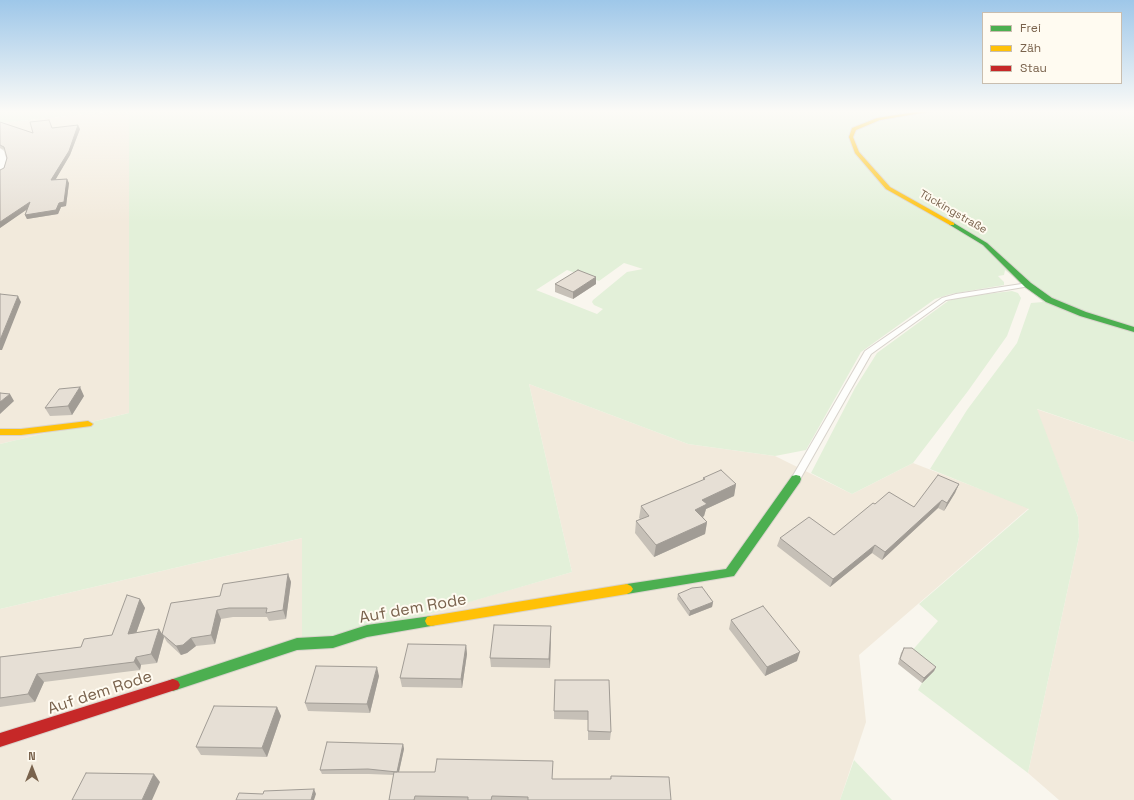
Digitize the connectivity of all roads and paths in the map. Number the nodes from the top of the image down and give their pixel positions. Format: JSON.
{"nodes":[{"id":1,"x":856,"y":148,"type":"edge"},
{"id":2,"x":0,"y":151,"type":"edge"},
{"id":3,"x":0,"y":171,"type":"edge"},
{"id":4,"x":1028,"y":285,"type":"junction"},
{"id":5,"x":1134,"y":330,"type":"edge"},
{"id":6,"x":88,"y":424,"type":"dead end"},
{"id":7,"x":0,"y":432,"type":"edge"},
{"id":8,"x":796,"y":479,"type":"joint"},
{"id":9,"x":0,"y":740,"type":"edge"}],
"edges":[{"from":1,"to":4,"type":"street","name":"Tückingstraße"},
{"from":2,"to":3,"type":"street"},
{"from":4,"to":5,"type":"street","name":"Tückingstraße"},
{"from":4,"to":8,"type":"lane"},
{"from":6,"to":7,"type":"street"},
{"from":8,"to":9,"type":"street","name":"Auf dem Rode"}]}
